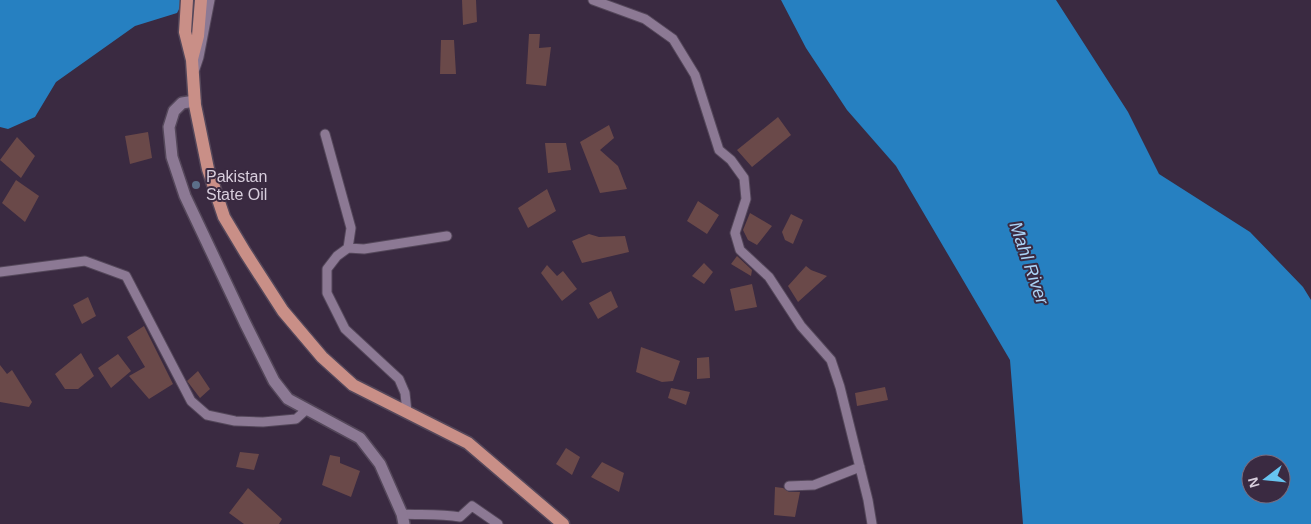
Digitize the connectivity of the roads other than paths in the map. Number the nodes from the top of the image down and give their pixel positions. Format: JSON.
{"nodes":[{"id":1,"x":187,"y":0,"type":"edge"},
{"id":2,"x":201,"y":0,"type":"edge"},
{"id":3,"x":210,"y":0,"type":"edge"},
{"id":4,"x":593,"y":0,"type":"edge"},
{"id":5,"x":192,"y":60,"type":"junction"},
{"id":6,"x":193,"y":74,"type":"junction"},
{"id":7,"x":195,"y":102,"type":"junction"},
{"id":8,"x":325,"y":134,"type":"dead end"},
{"id":9,"x":447,"y":236,"type":"dead end"},
{"id":10,"x":348,"y":248,"type":"junction"},
{"id":11,"x":0,"y":272,"type":"edge"},
{"id":12,"x":307,"y":409,"type":"junction"},
{"id":13,"x":407,"y":412,"type":"junction"},
{"id":14,"x":860,"y":467,"type":"junction"},
{"id":15,"x":789,"y":486,"type":"dead end"},
{"id":16,"x":403,"y":519,"type":"edge"},
{"id":17,"x":498,"y":524,"type":"edge"},
{"id":18,"x":563,"y":524,"type":"edge"},
{"id":19,"x":872,"y":524,"type":"edge"}],
"edges":[{"from":1,"to":5,"type":"main road"},
{"from":2,"to":5,"type":"main road"},
{"from":3,"to":6,"type":"street"},
{"from":4,"to":14,"type":"street"},
{"from":5,"to":6,"type":"main road"},
{"from":6,"to":7,"type":"main road"},
{"from":7,"to":12,"type":"main road"},
{"from":7,"to":13,"type":"main road"},
{"from":8,"to":10,"type":"street"},
{"from":9,"to":10,"type":"street"},
{"from":10,"to":13,"type":"street"},
{"from":11,"to":12,"type":"street"},
{"from":12,"to":16,"type":"main road"},
{"from":13,"to":18,"type":"main road"},
{"from":14,"to":15,"type":"street"},
{"from":14,"to":19,"type":"street"},
{"from":16,"to":17,"type":"street"}]}
